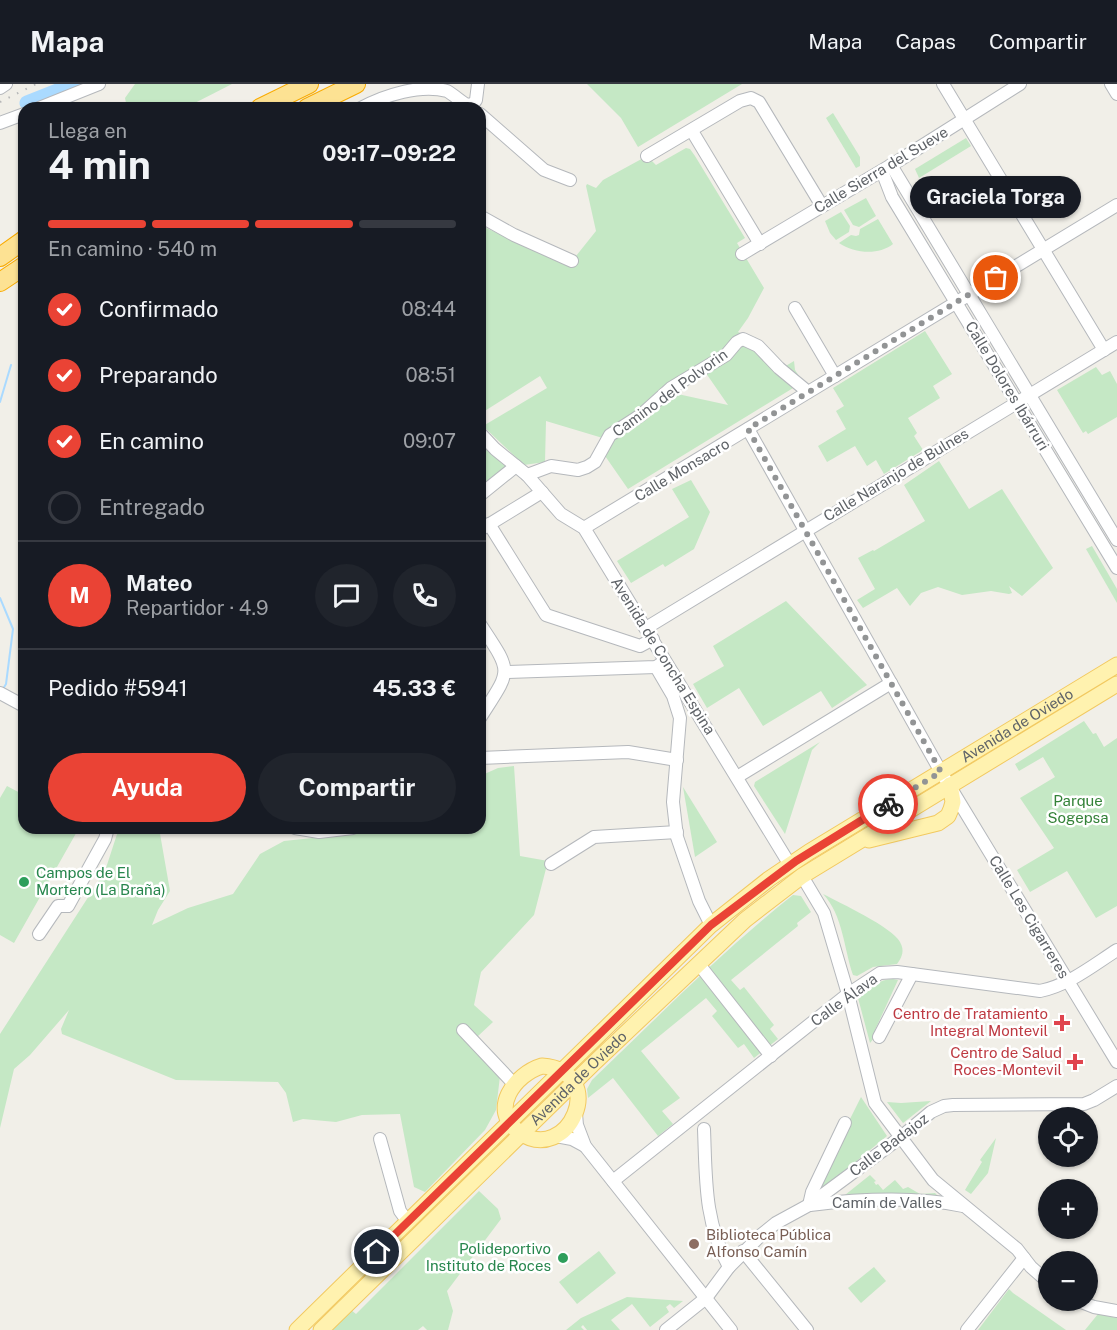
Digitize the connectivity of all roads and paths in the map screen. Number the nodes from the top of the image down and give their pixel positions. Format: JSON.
{"nodes":[{"id":1,"x":6,"y":84,"type":"edge"},
{"id":2,"x":99,"y":84,"type":"edge"},
{"id":3,"x":309,"y":84,"type":"edge"},
{"id":4,"x":356,"y":84,"type":"edge"},
{"id":5,"x":478,"y":84,"type":"edge"},
{"id":6,"x":943,"y":84,"type":"edge"},
{"id":7,"x":1020,"y":84,"type":"edge"},
{"id":8,"x":1111,"y":84,"type":"edge"},
{"id":9,"x":0,"y":88,"type":"edge"},
{"id":10,"x":1117,"y":94,"type":"edge"},
{"id":11,"x":54,"y":102,"type":"edge"},
{"id":12,"x":272,"y":102,"type":"edge"},
{"id":13,"x":319,"y":102,"type":"edge"},
{"id":14,"x":384,"y":102,"type":"edge"},
{"id":15,"x":463,"y":102,"type":"edge"},
{"id":16,"x":476,"y":102,"type":"edge"},
{"id":17,"x":18,"y":116,"type":"edge"},
{"id":18,"x":486,"y":118,"type":"edge"},
{"id":19,"x":964,"y":120,"type":"junction"},
{"id":20,"x":0,"y":123,"type":"edge"},
{"id":21,"x":692,"y":131,"type":"junction"},
{"id":22,"x":647,"y":156,"type":"dead end"},
{"id":23,"x":886,"y":168,"type":"junction"},
{"id":24,"x":570,"y":180,"type":"dead end"},
{"id":25,"x":860,"y":183,"type":"junction"},
{"id":26,"x":887,"y":188,"type":"junction"},
{"id":27,"x":1117,"y":205,"type":"edge"},
{"id":28,"x":822,"y":206,"type":"junction"},
{"id":29,"x":486,"y":219,"type":"edge"},
{"id":30,"x":760,"y":243,"type":"junction"},
{"id":31,"x":18,"y":244,"type":"edge"},
{"id":32,"x":1043,"y":249,"type":"junction"},
{"id":33,"x":742,"y":254,"type":"dead end"},
{"id":34,"x":0,"y":256,"type":"edge"},
{"id":35,"x":572,"y":261,"type":"dead end"},
{"id":36,"x":18,"y":270,"type":"edge"},
{"id":37,"x":0,"y":282,"type":"edge"},
{"id":38,"x":969,"y":295,"type":"junction"},
{"id":39,"x":957,"y":303,"type":"junction"},
{"id":40,"x":795,"y":308,"type":"dead end"},
{"id":41,"x":1117,"y":342,"type":"edge"},
{"id":42,"x":1104,"y":350,"type":"junction"},
{"id":43,"x":835,"y":376,"type":"junction"},
{"id":44,"x":808,"y":392,"type":"junction"},
{"id":45,"x":1029,"y":395,"type":"junction"},
{"id":46,"x":1017,"y":402,"type":"junction"},
{"id":47,"x":748,"y":429,"type":"junction"},
{"id":48,"x":486,"y":439,"type":"edge"},
{"id":49,"x":516,"y":466,"type":"junction"},
{"id":50,"x":527,"y":475,"type":"junction"},
{"id":51,"x":486,"y":490,"type":"edge"},
{"id":52,"x":542,"y":492,"type":"junction"},
{"id":53,"x":486,"y":526,"type":"edge"},
{"id":54,"x":584,"y":528,"type":"junction"},
{"id":55,"x":486,"y":530,"type":"edge"},
{"id":56,"x":804,"y":531,"type":"junction"},
{"id":57,"x":1117,"y":539,"type":"edge"},
{"id":58,"x":1104,"y":547,"type":"junction"},
{"id":59,"x":1117,"y":568,"type":"edge"},
{"id":60,"x":486,"y":633,"type":"edge"},
{"id":61,"x":649,"y":634,"type":"junction"},
{"id":62,"x":661,"y":664,"type":"junction"},
{"id":63,"x":1117,"y":665,"type":"edge"},
{"id":64,"x":506,"y":672,"type":"junction"},
{"id":65,"x":891,"y":683,"type":"junction"},
{"id":66,"x":1117,"y":684,"type":"edge"},
{"id":67,"x":486,"y":708,"type":"edge"},
{"id":68,"x":486,"y":756,"type":"edge"},
{"id":69,"x":677,"y":760,"type":"junction"},
{"id":70,"x":941,"y":772,"type":"junction"},
{"id":71,"x":737,"y":777,"type":"junction"},
{"id":72,"x":950,"y":785,"type":"junction"},
{"id":73,"x":676,"y":832,"type":"junction"},
{"id":74,"x":106,"y":834,"type":"edge"},
{"id":75,"x":852,"y":845,"type":"junction"},
{"id":76,"x":551,"y":864,"type":"dead end"},
{"id":77,"x":790,"y":865,"type":"junction"},
{"id":78,"x":802,"y":876,"type":"junction"},
{"id":79,"x":711,"y":925,"type":"junction"},
{"id":80,"x":39,"y":934,"type":"dead end"},
{"id":81,"x":1117,"y":950,"type":"edge"},
{"id":82,"x":701,"y":967,"type":"dead end"},
{"id":83,"x":912,"y":974,"type":"junction"},
{"id":84,"x":1068,"y":981,"type":"junction"},
{"id":85,"x":848,"y":994,"type":"junction"},
{"id":86,"x":463,"y":1030,"type":"dead end"},
{"id":87,"x":879,"y":1037,"type":"dead end"},
{"id":88,"x":580,"y":1054,"type":"junction"},
{"id":89,"x":771,"y":1056,"type":"junction"},
{"id":90,"x":1117,"y":1062,"type":"edge"},
{"id":91,"x":542,"y":1066,"type":"junction"},
{"id":92,"x":564,"y":1070,"type":"junction"},
{"id":93,"x":575,"y":1082,"type":"junction"},
{"id":94,"x":514,"y":1084,"type":"junction"},
{"id":95,"x":1117,"y":1086,"type":"edge"},
{"id":96,"x":506,"y":1099,"type":"junction"},
{"id":97,"x":576,"y":1114,"type":"junction"},
{"id":98,"x":510,"y":1122,"type":"junction"},
{"id":99,"x":845,"y":1123,"type":"dead end"},
{"id":100,"x":704,"y":1128,"type":"dead end"},
{"id":101,"x":530,"y":1132,"type":"junction"},
{"id":102,"x":556,"y":1136,"type":"junction"},
{"id":103,"x":901,"y":1137,"type":"junction"},
{"id":104,"x":380,"y":1139,"type":"dead end"},
{"id":105,"x":484,"y":1146,"type":"junction"},
{"id":106,"x":585,"y":1146,"type":"junction"},
{"id":107,"x":613,"y":1181,"type":"junction"},
{"id":108,"x":809,"y":1205,"type":"junction"},
{"id":109,"x":966,"y":1207,"type":"junction"},
{"id":110,"x":408,"y":1222,"type":"junction"},
{"id":111,"x":743,"y":1251,"type":"junction"},
{"id":112,"x":1024,"y":1258,"type":"junction"},
{"id":113,"x":729,"y":1267,"type":"junction"},
{"id":114,"x":1038,"y":1272,"type":"edge"},
{"id":115,"x":706,"y":1298,"type":"junction"},
{"id":116,"x":1098,"y":1308,"type":"edge"},
{"id":117,"x":1117,"y":1311,"type":"edge"},
{"id":118,"x":297,"y":1330,"type":"edge"},
{"id":119,"x":321,"y":1330,"type":"edge"},
{"id":120,"x":666,"y":1330,"type":"edge"},
{"id":121,"x":731,"y":1330,"type":"edge"},
{"id":122,"x":807,"y":1330,"type":"edge"},
{"id":123,"x":968,"y":1330,"type":"edge"}],
"edges":[{"from":1,"to":9,"type":"street"},
{"from":2,"to":11,"type":"street"},
{"from":3,"to":12,"type":"highway"},
{"from":4,"to":13,"type":"highway"},
{"from":5,"to":16,"type":"street"},
{"from":6,"to":19,"type":"street"},
{"from":7,"to":19,"type":"street","name":"Calle Sierra del Sueve"},
{"from":8,"to":10,"type":"street"},
{"from":14,"to":15,"type":"street"},
{"from":17,"to":20,"type":"street"},
{"from":18,"to":24,"type":"street"},
{"from":19,"to":23,"type":"street","name":"Calle Sierra del Sueve"},
{"from":19,"to":32,"type":"street"},
{"from":21,"to":22,"type":"street"},
{"from":21,"to":28,"type":"street"},
{"from":21,"to":30,"type":"street"},
{"from":23,"to":25,"type":"street","name":"Calle Sierra del Sueve"},
{"from":23,"to":26,"type":"street","name":"Calle Dolores Ibárruri"},
{"from":23,"to":38,"type":"street","name":"Calle Dolores Ibárruri"},
{"from":25,"to":26,"type":"street"},
{"from":25,"to":28,"type":"street","name":"Calle Sierra del Sueve"},
{"from":26,"to":39,"type":"street","name":"Calle Dolores Ibárruri"},
{"from":27,"to":32,"type":"street","name":"Calle Monsacro"},
{"from":28,"to":30,"type":"street","name":"Calle Sierra del Sueve"},
{"from":29,"to":35,"type":"street"},
{"from":30,"to":33,"type":"street","name":"Calle Sierra del Sueve"},
{"from":31,"to":34,"type":"highway"},
{"from":32,"to":38,"type":"street","name":"Calle Monsacro"},
{"from":32,"to":42,"type":"street"},
{"from":36,"to":37,"type":"highway"},
{"from":38,"to":39,"type":"street","name":"Calle Monsacro"},
{"from":38,"to":45,"type":"street","name":"Calle Dolores Ibárruri"},
{"from":39,"to":43,"type":"street","name":"Calle Monsacro"},
{"from":39,"to":46,"type":"street","name":"Calle Dolores Ibárruri"},
{"from":40,"to":43,"type":"street"},
{"from":41,"to":42,"type":"street","name":"Calle Naranjo de Bulnes"},
{"from":42,"to":45,"type":"street","name":"Calle Naranjo de Bulnes"},
{"from":43,"to":44,"type":"street","name":"Calle Monsacro"},
{"from":44,"to":47,"type":"street","name":"Calle Monsacro"},
{"from":44,"to":50,"type":"street","name":"Camino del Polvorin"},
{"from":45,"to":46,"type":"street","name":"Calle Naranjo de Bulnes"},
{"from":45,"to":57,"type":"street","name":"Calle Dolores Ibárruri"},
{"from":46,"to":56,"type":"street","name":"Calle Naranjo de Bulnes"},
{"from":46,"to":58,"type":"street","name":"Calle Dolores Ibárruri"},
{"from":47,"to":54,"type":"street","name":"Calle Monsacro"},
{"from":47,"to":56,"type":"street","name":"Calle Les Cigarreres"},
{"from":48,"to":49,"type":"street","name":"Avenida de Concha Espina"},
{"from":49,"to":50,"type":"street","name":"Avenida de Concha Espina"},
{"from":49,"to":51,"type":"street"},
{"from":50,"to":52,"type":"street","name":"Avenida de Concha Espina"},
{"from":52,"to":53,"type":"street"},
{"from":52,"to":54,"type":"street","name":"Avenida de Concha Espina"},
{"from":54,"to":61,"type":"street","name":"Avenida de Concha Espina"},
{"from":55,"to":61,"type":"street"},
{"from":56,"to":61,"type":"street","name":"Calle Naranjo de Bulnes"},
{"from":56,"to":65,"type":"street","name":"Calle Les Cigarreres"},
{"from":57,"to":58,"type":"street"},
{"from":58,"to":59,"type":"street","name":"Calle Dolores Ibárruri"},
{"from":60,"to":64,"type":"street"},
{"from":61,"to":62,"type":"street","name":"Avenida de Concha Espina"},
{"from":62,"to":64,"type":"street"},
{"from":62,"to":69,"type":"street"},
{"from":62,"to":71,"type":"street","name":"Avenida de Concha Espina"},
{"from":63,"to":70,"type":"main road","name":"Avenida de Oviedo"},
{"from":64,"to":67,"type":"street"},
{"from":65,"to":70,"type":"street","name":"Calle Les Cigarreres"},
{"from":65,"to":71,"type":"street"},
{"from":66,"to":72,"type":"main road","name":"Avenida de Oviedo"},
{"from":68,"to":69,"type":"street"},
{"from":69,"to":73,"type":"street"},
{"from":70,"to":72,"type":"street","name":"Calle Les Cigarreres"},
{"from":70,"to":77,"type":"main road","name":"Avenida de Oviedo"},
{"from":71,"to":77,"type":"street","name":"Avenida de Concha Espina"},
{"from":72,"to":75,"type":"main road","name":"Avenida de Oviedo"},
{"from":72,"to":75,"type":"main road","name":"Avenida de Oviedo"},
{"from":72,"to":84,"type":"street","name":"Calle Les Cigarreres"},
{"from":73,"to":76,"type":"street"},
{"from":73,"to":79,"type":"street"},
{"from":74,"to":80,"type":"street"},
{"from":75,"to":78,"type":"main road","name":"Avenida de Oviedo"},
{"from":77,"to":79,"type":"main road","name":"Avenida de Oviedo"},
{"from":78,"to":85,"type":"street"},
{"from":78,"to":93,"type":"main road","name":"Avenida de Oviedo"},
{"from":79,"to":88,"type":"main road","name":"Avenida de Oviedo"},
{"from":81,"to":84,"type":"street","name":"Calle Álava"},
{"from":82,"to":89,"type":"street"},
{"from":83,"to":84,"type":"street","name":"Calle Álava"},
{"from":83,"to":85,"type":"street","name":"Calle Álava"},
{"from":83,"to":87,"type":"street"},
{"from":84,"to":90,"type":"street","name":"Calle Les Cigarreres"},
{"from":85,"to":89,"type":"street","name":"Calle Álava"},
{"from":85,"to":103,"type":"street"},
{"from":86,"to":94,"type":"street"},
{"from":88,"to":91,"type":"street"},
{"from":88,"to":92,"type":"main road","name":"Avenida de Oviedo"},
{"from":89,"to":107,"type":"street","name":"Calle Álava"},
{"from":91,"to":92,"type":"main road"},
{"from":91,"to":94,"type":"main road"},
{"from":92,"to":93,"type":"main road"},
{"from":92,"to":98,"type":"main road","name":"Avenida de Oviedo"},
{"from":93,"to":97,"type":"main road"},
{"from":93,"to":101,"type":"main road","name":"Avenida de Oviedo"},
{"from":94,"to":96,"type":"main road"},
{"from":95,"to":103,"type":"street","name":"Calle Badajoz"},
{"from":96,"to":98,"type":"main road"},
{"from":96,"to":105,"type":"street"},
{"from":97,"to":102,"type":"main road"},
{"from":97,"to":106,"type":"street"},
{"from":98,"to":101,"type":"main road"},
{"from":98,"to":105,"type":"main road","name":"Avenida de Oviedo"},
{"from":99,"to":108,"type":"street"},
{"from":100,"to":113,"type":"street"},
{"from":101,"to":102,"type":"main road"},
{"from":101,"to":119,"type":"main road"},
{"from":102,"to":106,"type":"street"},
{"from":103,"to":108,"type":"street","name":"Calle Badajoz"},
{"from":103,"to":109,"type":"street"},
{"from":104,"to":110,"type":"street"},
{"from":105,"to":110,"type":"main road","name":"Avenida de Oviedo"},
{"from":106,"to":107,"type":"street"},
{"from":107,"to":115,"type":"street"},
{"from":108,"to":109,"type":"street","name":"Camín de Valles"},
{"from":108,"to":111,"type":"street"},
{"from":109,"to":112,"type":"street"},
{"from":110,"to":118,"type":"main road","name":"Avenida de Oviedo"},
{"from":111,"to":113,"type":"street"},
{"from":111,"to":122,"type":"street"},
{"from":112,"to":114,"type":"street"},
{"from":112,"to":123,"type":"street"},
{"from":113,"to":115,"type":"street"},
{"from":115,"to":120,"type":"street"},
{"from":115,"to":121,"type":"street"},
{"from":116,"to":117,"type":"street"}]}
